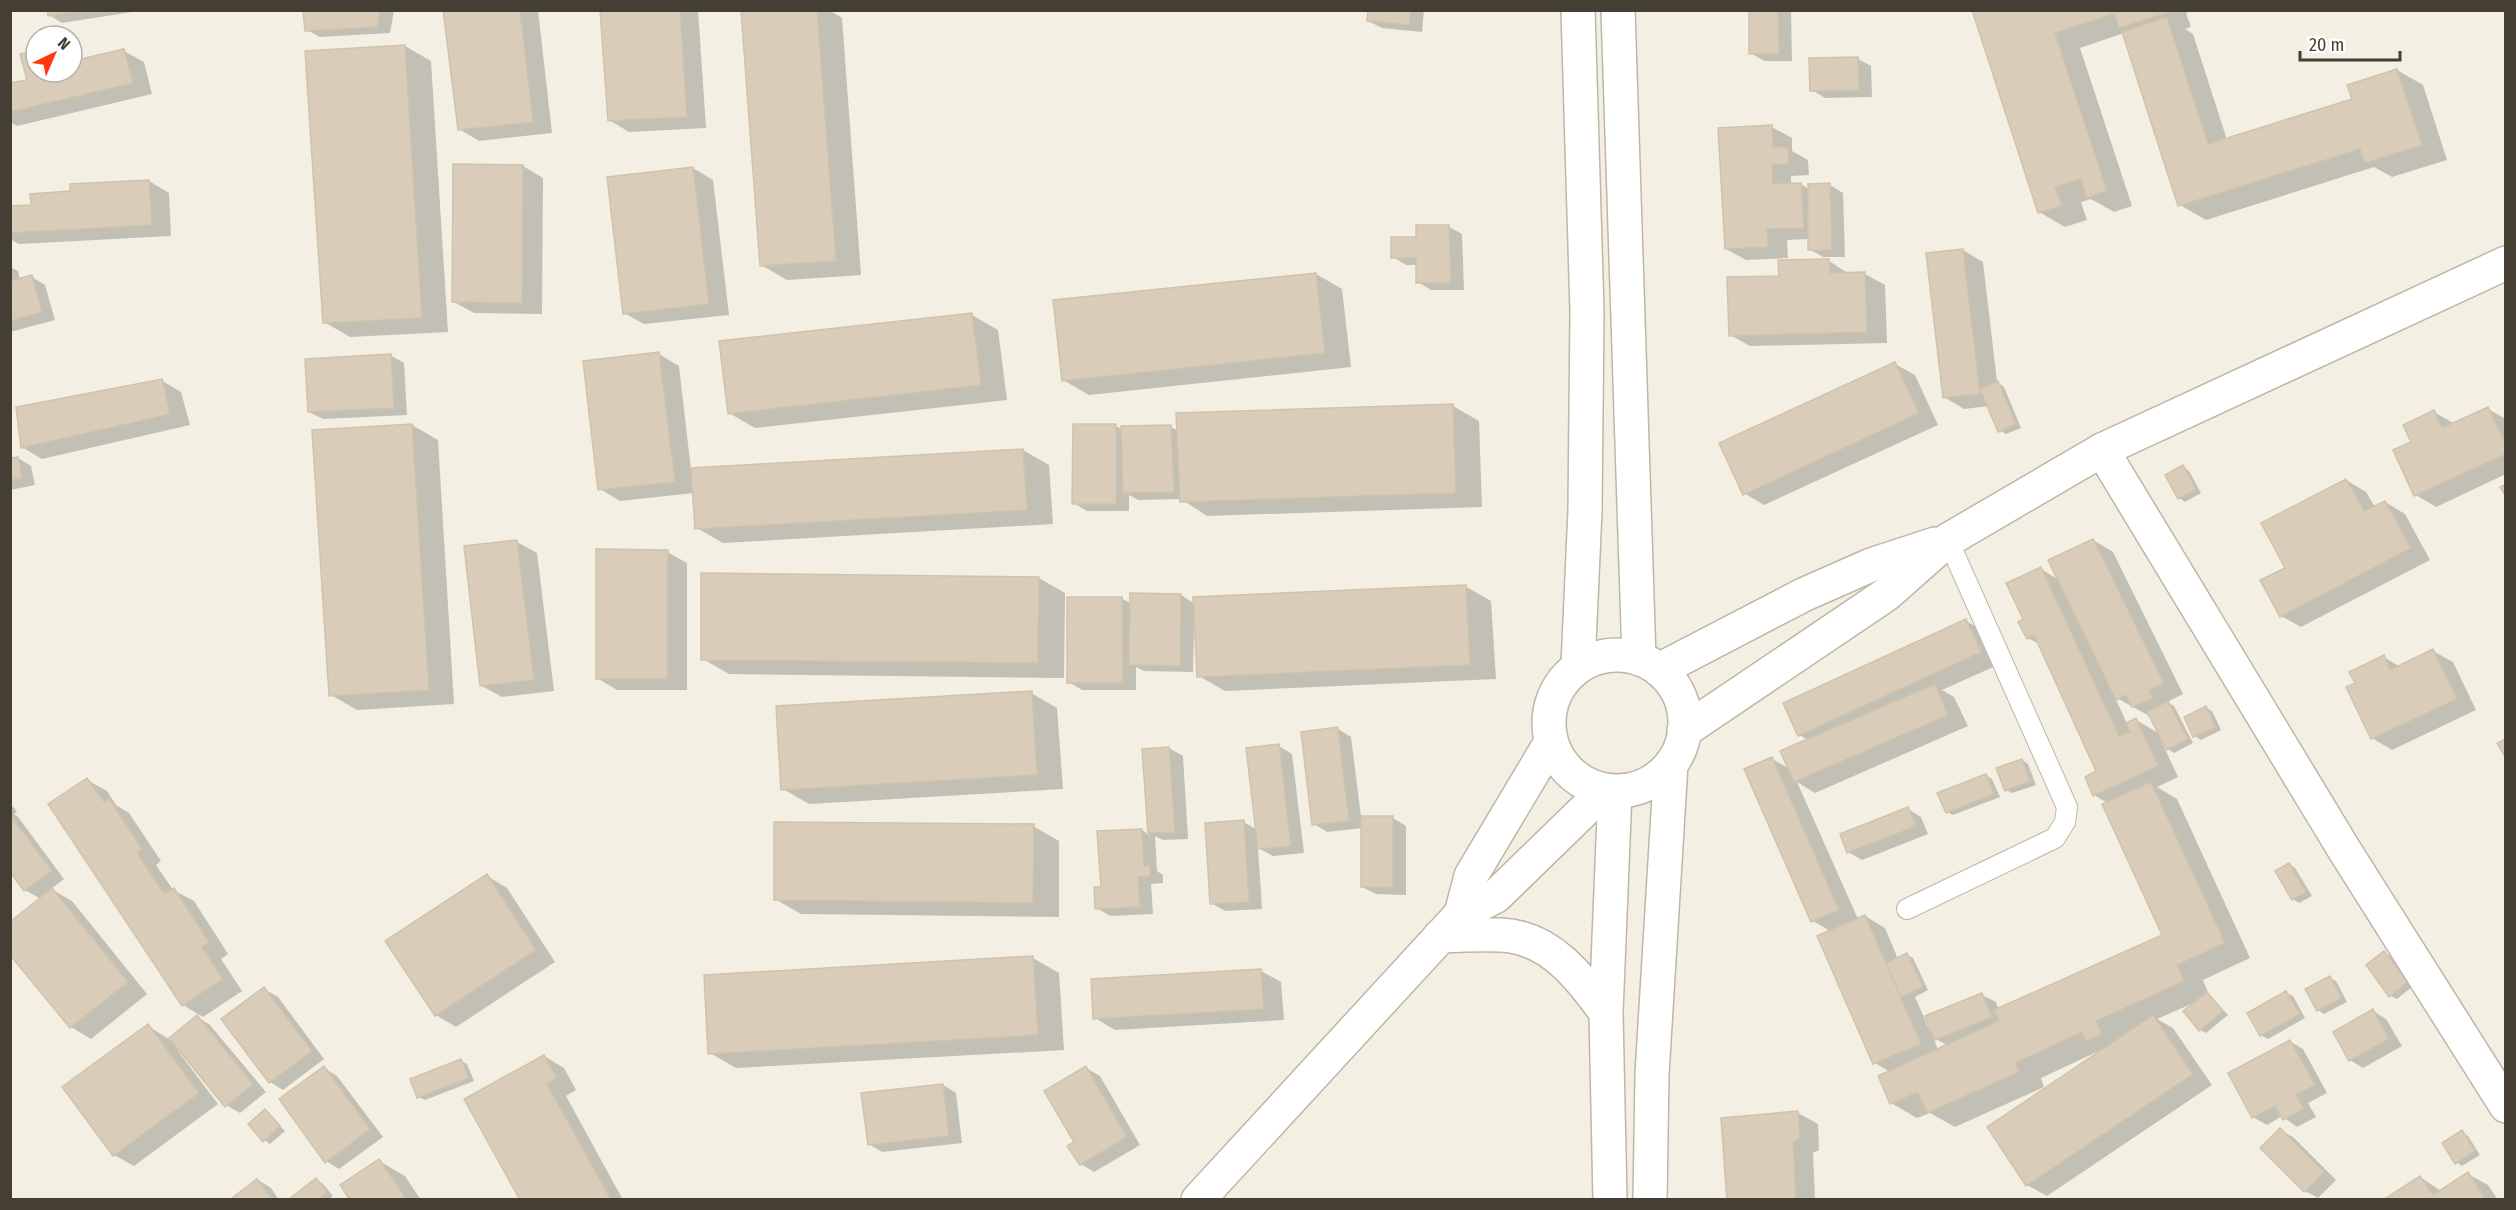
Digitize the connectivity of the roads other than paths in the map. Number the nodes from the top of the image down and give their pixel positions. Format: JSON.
{"nodes":[{"id":1,"x":1578,"y":10,"type":"edge"},
{"id":2,"x":1618,"y":10,"type":"edge"},
{"id":3,"x":2505,"y":263,"type":"edge"},
{"id":4,"x":2102,"y":450,"type":"junction"},
{"id":5,"x":1948,"y":540,"type":"junction"},
{"id":6,"x":1649,"y":664,"type":"junction"},
{"id":7,"x":1578,"y":666,"type":"junction"},
{"id":8,"x":1684,"y":731,"type":"junction"},
{"id":9,"x":1551,"y":742,"type":"junction"},
{"id":10,"x":1671,"y":764,"type":"junction"},
{"id":11,"x":1610,"y":791,"type":"junction"},
{"id":12,"x":1907,"y":909,"type":"dead end"},
{"id":13,"x":1451,"y":925,"type":"junction"},
{"id":14,"x":1606,"y":1013,"type":"junction"},
{"id":15,"x":2505,"y":1106,"type":"edge"},
{"id":16,"x":1198,"y":1200,"type":"edge"},
{"id":17,"x":1610,"y":1200,"type":"edge"},
{"id":18,"x":1650,"y":1200,"type":"edge"}],
"edges":[{"from":1,"to":7,"type":"street"},
{"from":2,"to":6,"type":"street"},
{"from":3,"to":4,"type":"street"},
{"from":4,"to":5,"type":"street"},
{"from":4,"to":15,"type":"street"},
{"from":5,"to":6,"type":"street"},
{"from":5,"to":8,"type":"street"},
{"from":5,"to":12,"type":"lane"},
{"from":6,"to":7,"type":"street"},
{"from":6,"to":8,"type":"street"},
{"from":7,"to":9,"type":"street"},
{"from":8,"to":10,"type":"street"},
{"from":9,"to":11,"type":"street"},
{"from":9,"to":13,"type":"street"},
{"from":10,"to":11,"type":"street"},
{"from":10,"to":18,"type":"street"},
{"from":11,"to":13,"type":"street"},
{"from":11,"to":14,"type":"street"},
{"from":13,"to":14,"type":"street"},
{"from":13,"to":16,"type":"street"},
{"from":14,"to":17,"type":"street"}]}
